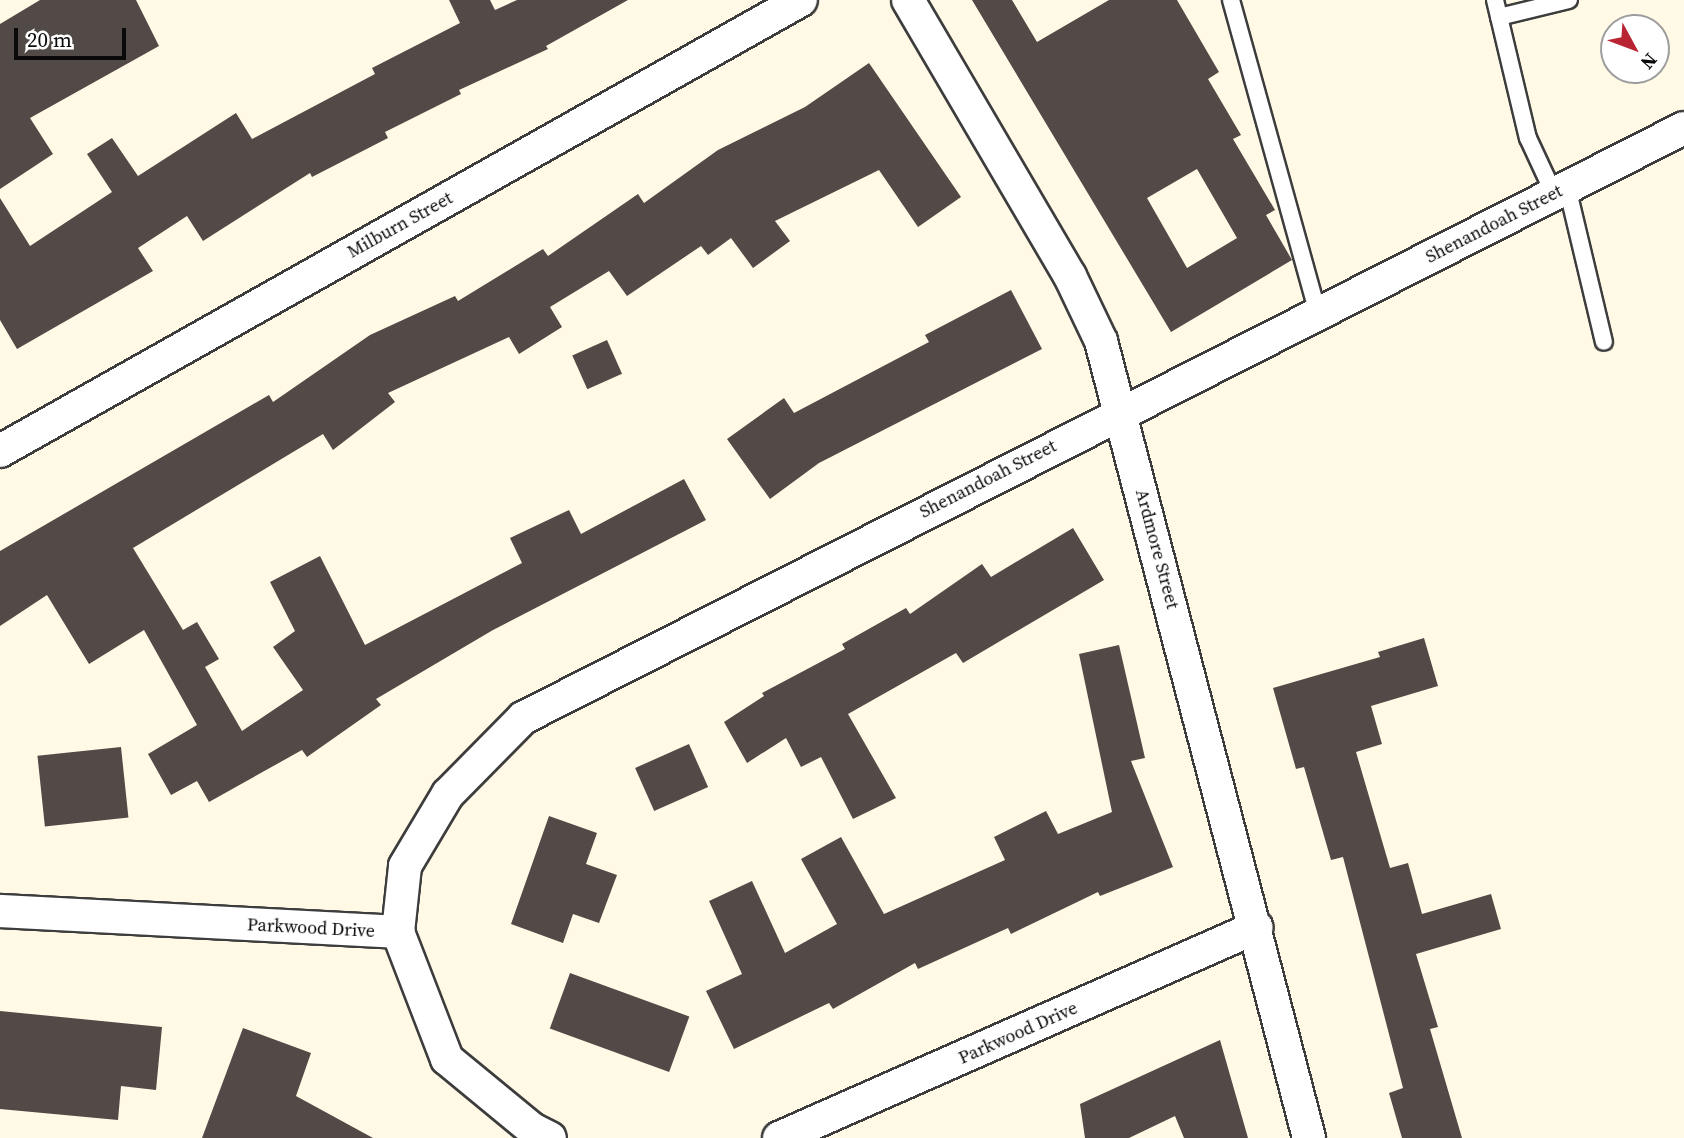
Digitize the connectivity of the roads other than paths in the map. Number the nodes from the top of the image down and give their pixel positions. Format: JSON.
{"nodes":[{"id":1,"x":801,"y":0,"type":"edge"},
{"id":2,"x":908,"y":0,"type":"edge"},
{"id":3,"x":1231,"y":0,"type":"edge"},
{"id":4,"x":1495,"y":0,"type":"edge"},
{"id":5,"x":1569,"y":0,"type":"edge"},
{"id":6,"x":1499,"y":17,"type":"junction"},
{"id":7,"x":1684,"y":128,"type":"edge"},
{"id":8,"x":1561,"y":190,"type":"junction"},
{"id":9,"x":1318,"y":313,"type":"junction"},
{"id":10,"x":1604,"y":342,"type":"dead end"},
{"id":11,"x":1121,"y":411,"type":"junction"},
{"id":12,"x":0,"y":451,"type":"edge"},
{"id":13,"x":0,"y":911,"type":"edge"},
{"id":14,"x":1257,"y":927,"type":"junction"},
{"id":15,"x":398,"y":932,"type":"junction"},
{"id":16,"x":550,"y":1138,"type":"edge"},
{"id":17,"x":779,"y":1138,"type":"edge"},
{"id":18,"x":1309,"y":1138,"type":"edge"}],
"edges":[{"from":1,"to":12,"type":"street","name":"Milburn Street"},
{"from":2,"to":11,"type":"street","name":"Ardmore Street"},
{"from":3,"to":9,"type":"lane"},
{"from":4,"to":6,"type":"lane"},
{"from":5,"to":6,"type":"lane"},
{"from":6,"to":8,"type":"lane"},
{"from":7,"to":8,"type":"street","name":"Shenandoah Street"},
{"from":8,"to":9,"type":"street","name":"Shenandoah Street"},
{"from":8,"to":10,"type":"lane"},
{"from":9,"to":11,"type":"street","name":"Shenandoah Street"},
{"from":11,"to":14,"type":"street","name":"Ardmore Street"},
{"from":11,"to":15,"type":"street","name":"Shenandoah Street"},
{"from":13,"to":15,"type":"street","name":"Parkwood Drive"},
{"from":14,"to":17,"type":"street","name":"Parkwood Drive"},
{"from":14,"to":18,"type":"street","name":"Ardmore Street"},
{"from":15,"to":16,"type":"street","name":"Parkwood Drive"}]}
